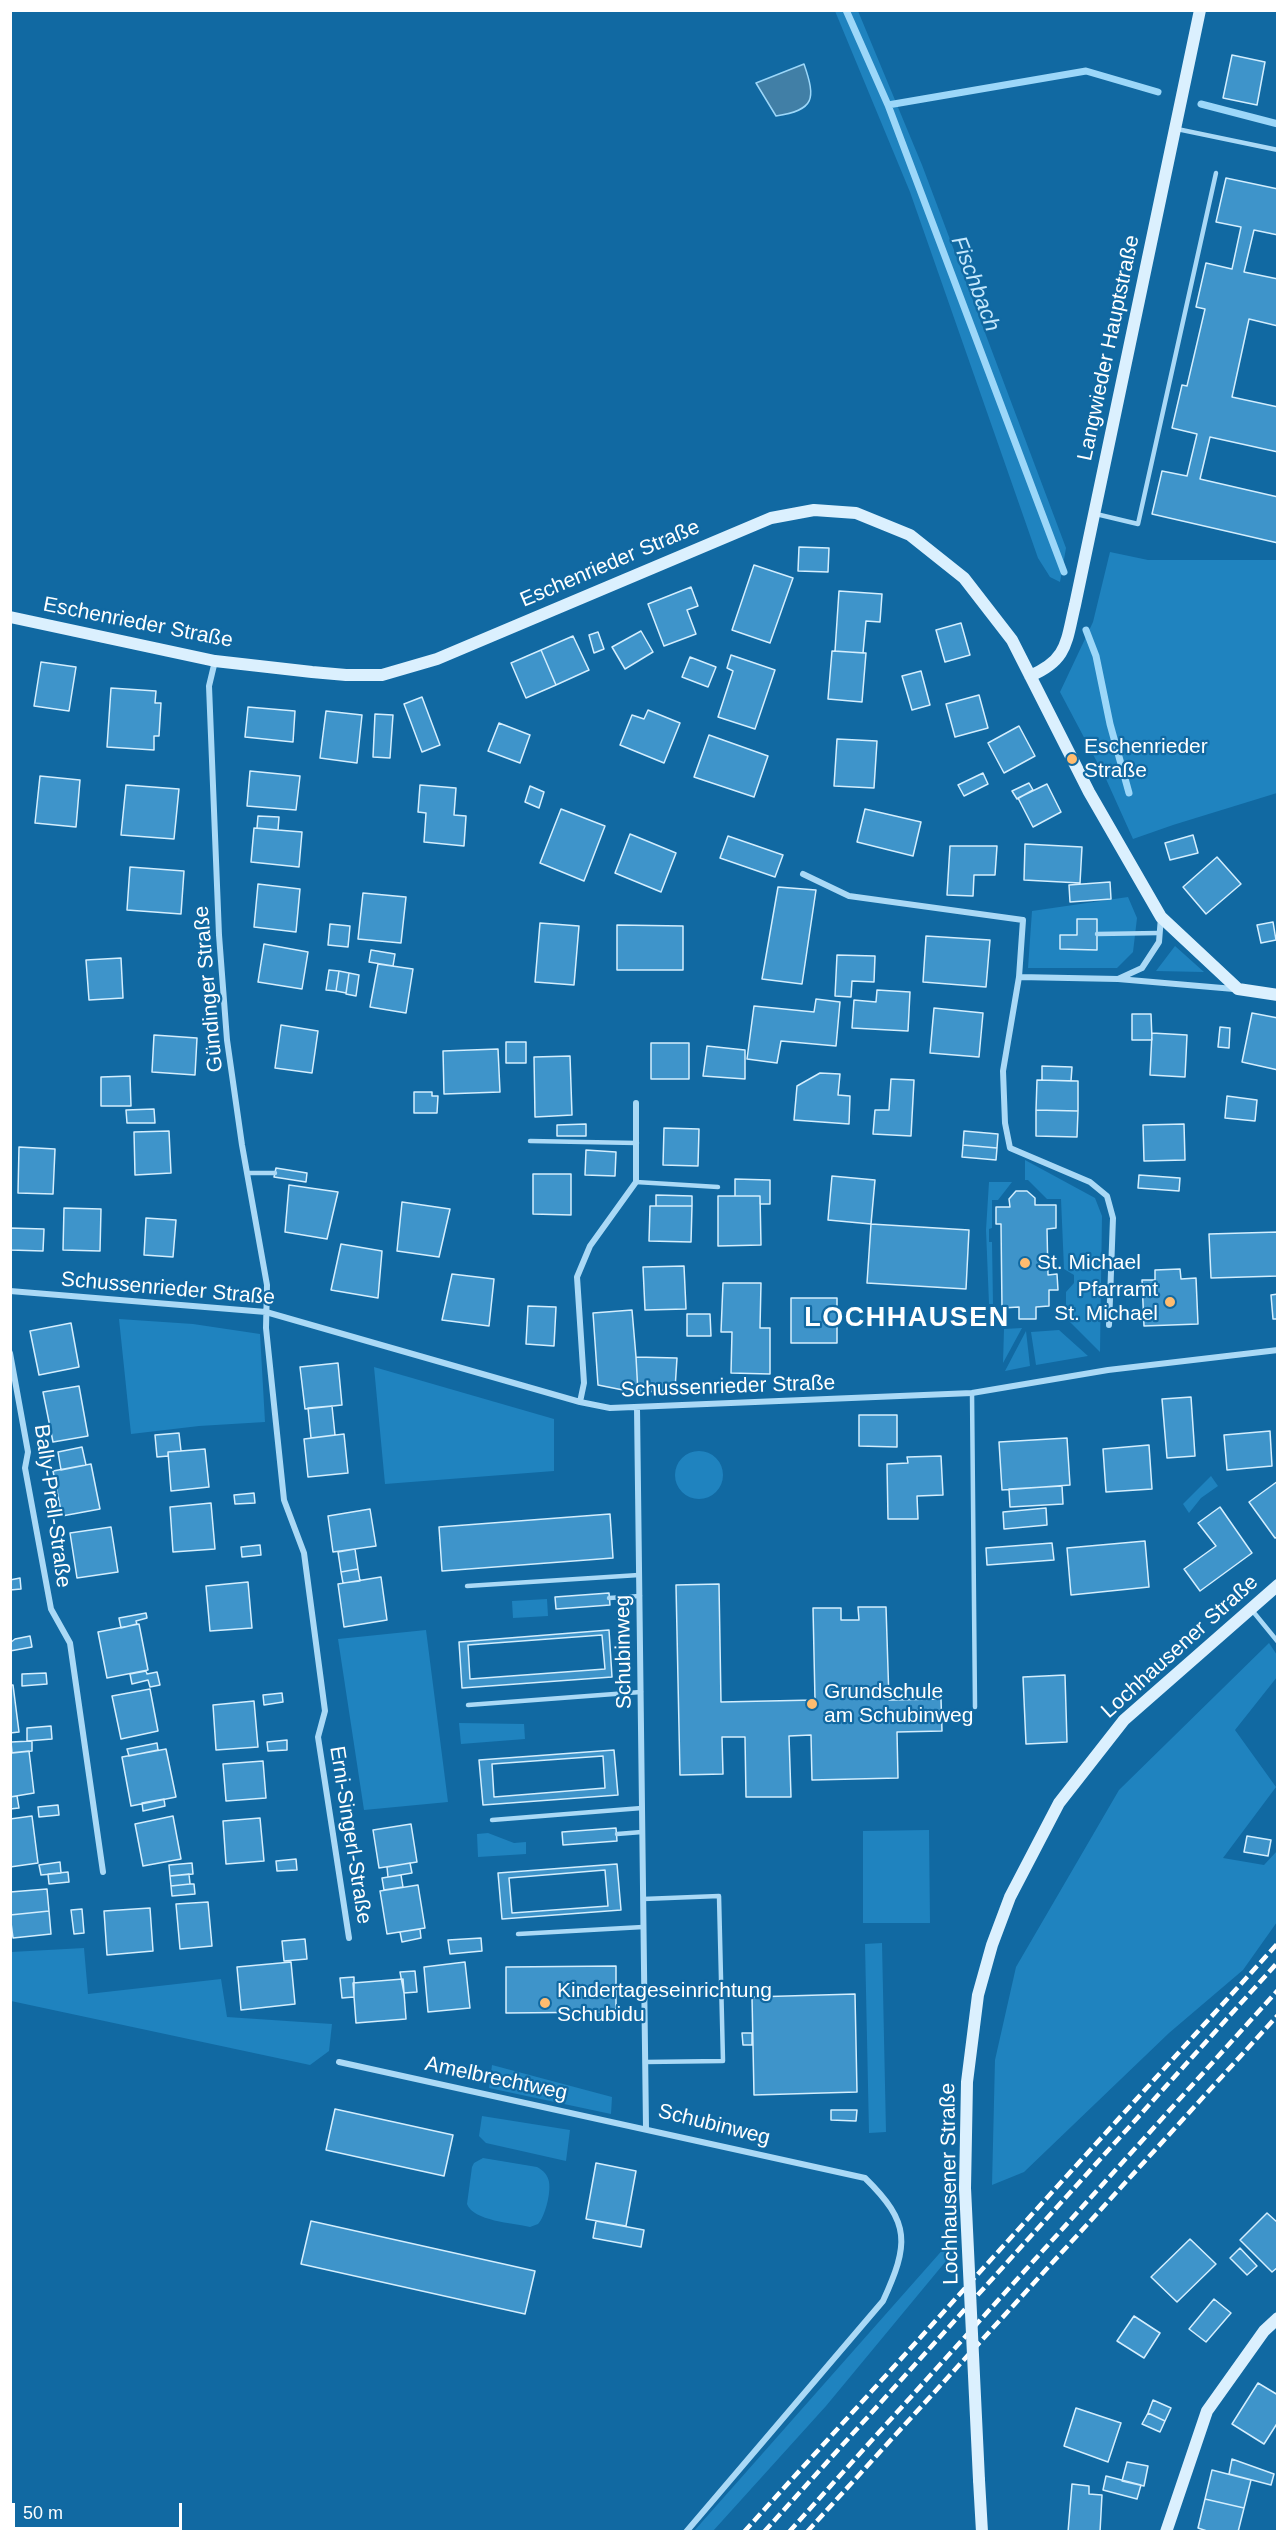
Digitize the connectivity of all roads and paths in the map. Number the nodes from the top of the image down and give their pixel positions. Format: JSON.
{"nodes":[{"id":1,"x":1200,"y":10,"type":"edge"},
{"id":2,"x":1175,"y":129,"type":"junction"},
{"id":3,"x":1278,"y":150,"type":"edge"},
{"id":4,"x":1216,"y":173,"type":"dead end"},
{"id":5,"x":1094,"y":514,"type":"junction"},
{"id":6,"x":10,"y":617,"type":"edge"},
{"id":7,"x":215,"y":661,"type":"junction"},
{"id":8,"x":1030,"y":676,"type":"junction"},
{"id":9,"x":803,"y":874,"type":"dead end"},
{"id":10,"x":1161,"y":916,"type":"junction"},
{"id":11,"x":1159,"y":933,"type":"junction"},
{"id":12,"x":1097,"y":934,"type":"dead end"},
{"id":13,"x":1019,"y":976,"type":"junction"},
{"id":14,"x":1118,"y":979,"type":"junction"},
{"id":15,"x":1238,"y":989,"type":"junction"},
{"id":16,"x":1278,"y":995,"type":"edge"},
{"id":17,"x":636,"y":1103,"type":"dead end"},
{"id":18,"x":530,"y":1141,"type":"dead end"},
{"id":19,"x":637,"y":1143,"type":"junction"},
{"id":20,"x":247,"y":1173,"type":"junction"},
{"id":21,"x":275,"y":1173,"type":"dead end"},
{"id":22,"x":636,"y":1182,"type":"junction"},
{"id":23,"x":718,"y":1187,"type":"dead end"},
{"id":24,"x":10,"y":1292,"type":"edge"},
{"id":25,"x":266,"y":1312,"type":"junction"},
{"id":26,"x":1109,"y":1325,"type":"dead end"},
{"id":27,"x":1278,"y":1350,"type":"edge"},
{"id":28,"x":10,"y":1353,"type":"edge"},
{"id":29,"x":972,"y":1393,"type":"junction"},
{"id":30,"x":580,"y":1402,"type":"junction"},
{"id":31,"x":638,"y":1408,"type":"junction"},
{"id":32,"x":639,"y":1575,"type":"junction"},
{"id":33,"x":1278,"y":1584,"type":"edge"},
{"id":34,"x":467,"y":1586,"type":"dead end"},
{"id":35,"x":640,"y":1596,"type":"junction"},
{"id":36,"x":609,"y":1598,"type":"dead end"},
{"id":37,"x":1251,"y":1608,"type":"junction"},
{"id":38,"x":1278,"y":1642,"type":"edge"},
{"id":39,"x":641,"y":1692,"type":"junction"},
{"id":40,"x":468,"y":1705,"type":"dead end"},
{"id":41,"x":975,"y":1707,"type":"dead end"},
{"id":42,"x":642,"y":1808,"type":"junction"},
{"id":43,"x":492,"y":1820,"type":"dead end"},
{"id":44,"x":642,"y":1832,"type":"junction"},
{"id":45,"x":617,"y":1834,"type":"dead end"},
{"id":46,"x":103,"y":1872,"type":"dead end"},
{"id":47,"x":643,"y":1899,"type":"junction"},
{"id":48,"x":644,"y":1927,"type":"junction"},
{"id":49,"x":518,"y":1934,"type":"dead end"},
{"id":50,"x":349,"y":1938,"type":"dead end"},
{"id":51,"x":339,"y":2062,"type":"dead end"},
{"id":52,"x":645,"y":2062,"type":"junction"},
{"id":53,"x":646,"y":2128,"type":"junction"},
{"id":54,"x":1278,"y":2318,"type":"edge"},
{"id":55,"x":686,"y":2532,"type":"edge"},
{"id":56,"x":982,"y":2532,"type":"edge"},
{"id":57,"x":1166,"y":2532,"type":"edge"}],
"edges":[{"from":1,"to":2,"type":"street","name":"Langwieder Hauptstraße"},
{"from":2,"to":3,"type":"lane"},
{"from":2,"to":5,"type":"street","name":"Langwieder Hauptstraße"},
{"from":4,"to":5,"type":"lane"},
{"from":5,"to":8,"type":"street","name":"Langwieder Hauptstraße"},
{"from":6,"to":7,"type":"street","name":"Eschenrieder Straße"},
{"from":7,"to":8,"type":"street","name":"Eschenrieder Straße"},
{"from":7,"to":20,"type":"street","name":"Gündinger Straße"},
{"from":8,"to":10,"type":"street","name":"Eschenrieder Straße"},
{"from":9,"to":13,"type":"street"},
{"from":10,"to":11,"type":"street"},
{"from":10,"to":15,"type":"street"},
{"from":11,"to":12,"type":"lane"},
{"from":11,"to":14,"type":"street"},
{"from":13,"to":14,"type":"street"},
{"from":13,"to":26,"type":"street"},
{"from":14,"to":15,"type":"street"},
{"from":15,"to":16,"type":"street"},
{"from":17,"to":19,"type":"street"},
{"from":18,"to":19,"type":"lane"},
{"from":19,"to":22,"type":"street"},
{"from":20,"to":21,"type":"lane"},
{"from":20,"to":25,"type":"street","name":"Gündinger Straße"},
{"from":22,"to":23,"type":"lane"},
{"from":22,"to":30,"type":"street"},
{"from":24,"to":25,"type":"street","name":"Schussenrieder Straße"},
{"from":25,"to":30,"type":"street","name":"Schussenrieder Straße"},
{"from":25,"to":50,"type":"street","name":"Erni-Singerl-Straße"},
{"from":27,"to":29,"type":"street","name":"Schussenrieder Straße"},
{"from":28,"to":46,"type":"street","name":"Bally-Prell-Straße"},
{"from":29,"to":31,"type":"street","name":"Schussenrieder Straße"},
{"from":29,"to":41,"type":"lane"},
{"from":30,"to":31,"type":"street","name":"Schussenrieder Straße"},
{"from":31,"to":32,"type":"street","name":"Schubinweg"},
{"from":32,"to":34,"type":"lane"},
{"from":32,"to":35,"type":"street","name":"Schubinweg"},
{"from":33,"to":37,"type":"street","name":"Lochhausener Straße"},
{"from":35,"to":36,"type":"lane"},
{"from":35,"to":39,"type":"street","name":"Schubinweg"},
{"from":37,"to":38,"type":"lane"},
{"from":37,"to":56,"type":"street","name":"Lochhausener Straße","bridge":true},
{"from":39,"to":40,"type":"lane"},
{"from":39,"to":42,"type":"street","name":"Schubinweg"},
{"from":42,"to":43,"type":"lane"},
{"from":42,"to":44,"type":"street","name":"Schubinweg"},
{"from":44,"to":45,"type":"lane"},
{"from":44,"to":47,"type":"street","name":"Schubinweg"},
{"from":47,"to":48,"type":"street","name":"Schubinweg"},
{"from":47,"to":52,"type":"lane"},
{"from":48,"to":49,"type":"lane"},
{"from":48,"to":52,"type":"street","name":"Schubinweg"},
{"from":51,"to":53,"type":"street","name":"Amelbrechtweg"},
{"from":52,"to":53,"type":"street","name":"Schubinweg"},
{"from":53,"to":55,"type":"street","name":"Schubinweg"},
{"from":54,"to":57,"type":"street"}]}
